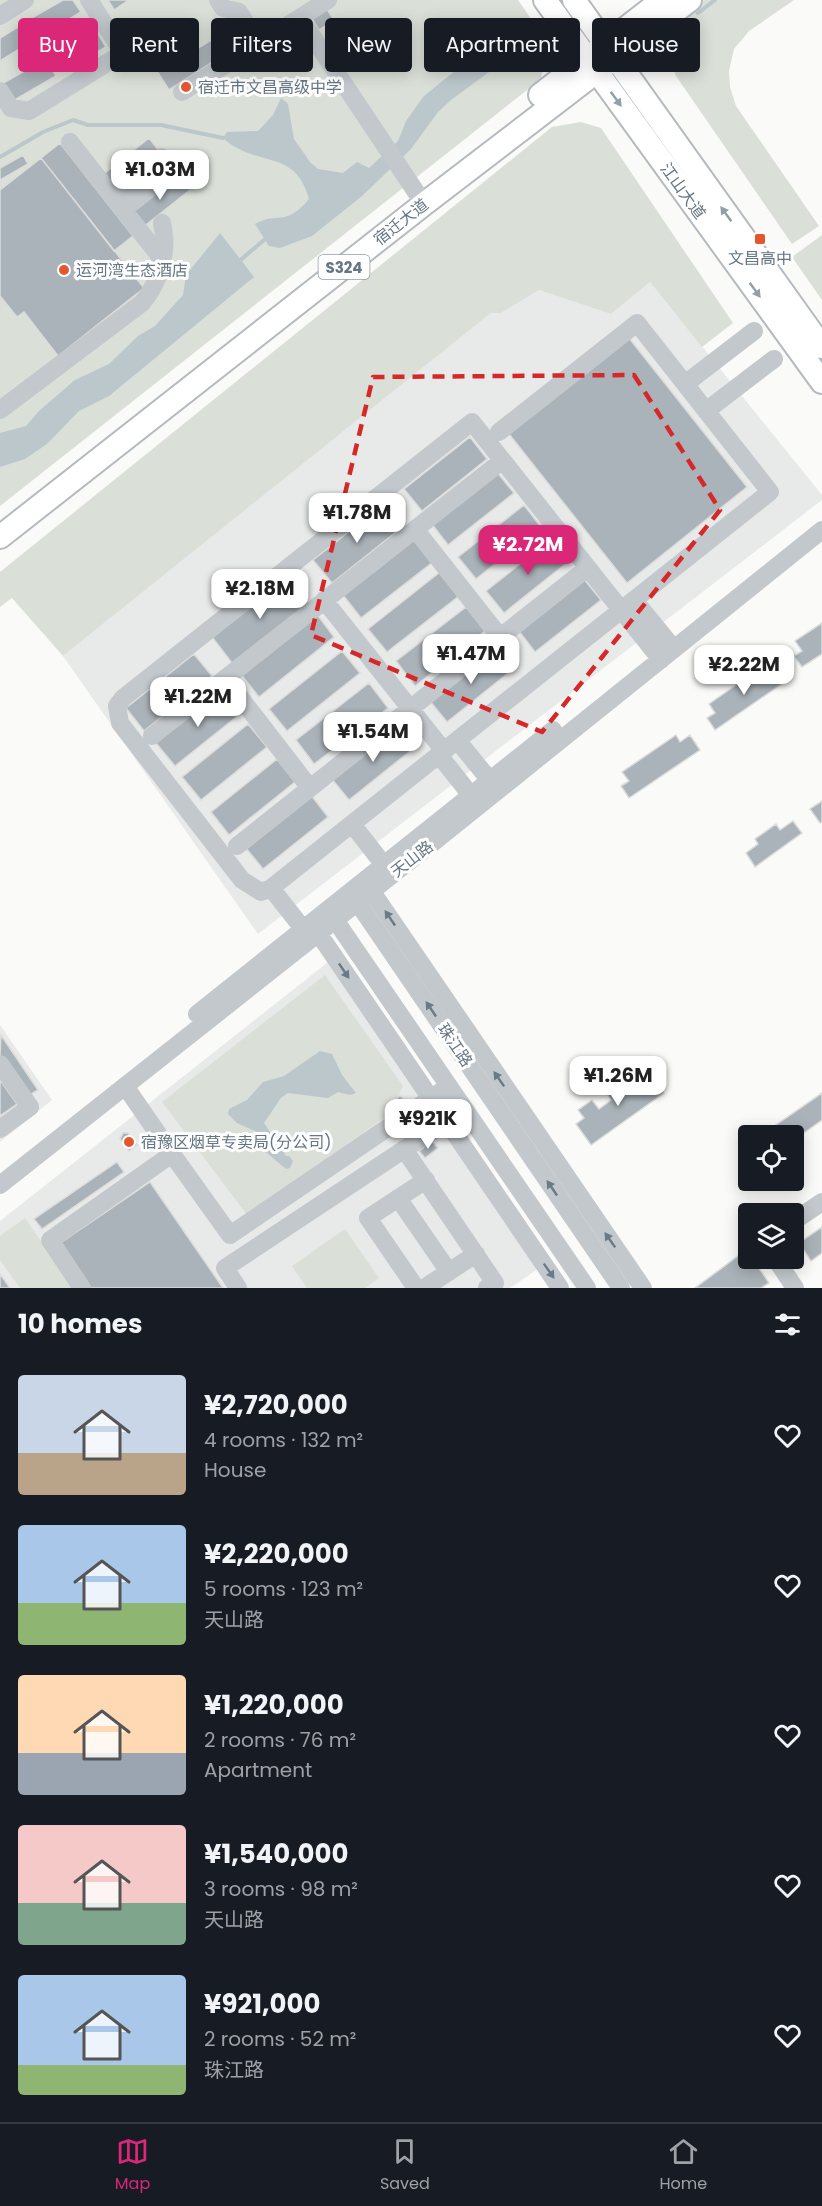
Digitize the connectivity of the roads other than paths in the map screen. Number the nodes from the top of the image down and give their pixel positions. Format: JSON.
{"nodes":[{"id":1,"x":25,"y":0,"type":"edge"},
{"id":2,"x":89,"y":0,"type":"edge"},
{"id":3,"x":218,"y":0,"type":"edge"},
{"id":4,"x":328,"y":0,"type":"edge"},
{"id":5,"x":545,"y":0,"type":"edge"},
{"id":6,"x":574,"y":0,"type":"edge"},
{"id":7,"x":662,"y":0,"type":"edge"},
{"id":8,"x":690,"y":0,"type":"edge"},
{"id":9,"x":0,"y":16,"type":"edge"},
{"id":10,"x":243,"y":18,"type":"edge"},
{"id":11,"x":300,"y":18,"type":"edge"},
{"id":12,"x":643,"y":18,"type":"edge"},
{"id":13,"x":662,"y":18,"type":"edge"},
{"id":14,"x":313,"y":38,"type":"edge"},
{"id":15,"x":592,"y":40,"type":"edge"},
{"id":16,"x":592,"y":50,"type":"edge"},
{"id":17,"x":592,"y":64,"type":"edge"},
{"id":18,"x":214,"y":72,"type":"edge"},
{"id":19,"x":610,"y":72,"type":"edge"},
{"id":20,"x":611,"y":72,"type":"edge"},
{"id":21,"x":0,"y":91,"type":"edge"},
{"id":22,"x":182,"y":92,"type":"dead end"},
{"id":23,"x":70,"y":142,"type":"dead end"},
{"id":24,"x":420,"y":199,"type":"junction"},
{"id":25,"x":162,"y":223,"type":"dead end"},
{"id":26,"x":162,"y":259,"type":"junction"},
{"id":27,"x":754,"y":331,"type":"dead end"},
{"id":28,"x":822,"y":347,"type":"edge"},
{"id":29,"x":774,"y":359,"type":"dead end"},
{"id":30,"x":822,"y":382,"type":"edge"},
{"id":31,"x":685,"y":384,"type":"junction"},
{"id":32,"x":0,"y":410,"type":"edge"},
{"id":33,"x":706,"y":411,"type":"junction"},
{"id":34,"x":500,"y":432,"type":"dead end"},
{"id":35,"x":493,"y":468,"type":"dead end"},
{"id":36,"x":822,"y":516,"type":"edge"},
{"id":37,"x":2,"y":526,"type":"edge"},
{"id":38,"x":415,"y":529,"type":"junction"},
{"id":39,"x":822,"y":530,"type":"edge"},
{"id":40,"x":580,"y":573,"type":"dead end"},
{"id":41,"x":324,"y":600,"type":"junction"},
{"id":42,"x":628,"y":605,"type":"junction"},
{"id":43,"x":500,"y":637,"type":"junction"},
{"id":44,"x":664,"y":650,"type":"junction"},
{"id":45,"x":225,"y":678,"type":"junction"},
{"id":46,"x":410,"y":708,"type":"junction"},
{"id":47,"x":152,"y":736,"type":"dead end"},
{"id":48,"x":447,"y":749,"type":"junction"},
{"id":49,"x":494,"y":786,"type":"junction"},
{"id":50,"x":310,"y":788,"type":"junction"},
{"id":51,"x":475,"y":800,"type":"junction"},
{"id":52,"x":352,"y":824,"type":"junction"},
{"id":53,"x":237,"y":846,"type":"dead end"},
{"id":54,"x":388,"y":870,"type":"junction"},
{"id":55,"x":271,"y":888,"type":"junction"},
{"id":56,"x":361,"y":891,"type":"junction"},
{"id":57,"x":332,"y":914,"type":"junction"},
{"id":58,"x":311,"y":931,"type":"junction"},
{"id":59,"x":395,"y":957,"type":"junction"},
{"id":60,"x":372,"y":973,"type":"junction"},
{"id":61,"x":0,"y":1064,"type":"edge"},
{"id":62,"x":125,"y":1086,"type":"junction"},
{"id":63,"x":449,"y":1086,"type":"junction"},
{"id":64,"x":431,"y":1098,"type":"junction"},
{"id":65,"x":465,"y":1109,"type":"junction"},
{"id":66,"x":446,"y":1121,"type":"junction"},
{"id":67,"x":0,"y":1129,"type":"edge"},
{"id":68,"x":404,"y":1149,"type":"junction"},
{"id":69,"x":172,"y":1154,"type":"junction"},
{"id":70,"x":0,"y":1169,"type":"edge"},
{"id":71,"x":426,"y":1180,"type":"junction"},
{"id":72,"x":0,"y":1185,"type":"edge"},
{"id":73,"x":398,"y":1198,"type":"junction"},
{"id":74,"x":822,"y":1202,"type":"edge"},
{"id":75,"x":804,"y":1214,"type":"edge"},
{"id":76,"x":230,"y":1235,"type":"junction"},
{"id":77,"x":476,"y":1254,"type":"junction"},
{"id":78,"x":244,"y":1256,"type":"junction"},
{"id":79,"x":782,"y":1269,"type":"edge"},
{"id":80,"x":448,"y":1272,"type":"junction"},
{"id":81,"x":82,"y":1288,"type":"edge"},
{"id":82,"x":238,"y":1288,"type":"edge"},
{"id":83,"x":416,"y":1288,"type":"edge"},
{"id":84,"x":424,"y":1288,"type":"edge"},
{"id":85,"x":487,"y":1288,"type":"edge"},
{"id":86,"x":561,"y":1288,"type":"edge"},
{"id":87,"x":587,"y":1288,"type":"edge"},
{"id":88,"x":621,"y":1288,"type":"edge"},
{"id":89,"x":643,"y":1288,"type":"edge"},
{"id":90,"x":795,"y":1288,"type":"edge"}],
"edges":[{"from":1,"to":9,"type":"street"},
{"from":2,"to":21,"type":"street"},
{"from":3,"to":10,"type":"street"},
{"from":4,"to":11,"type":"street"},
{"from":5,"to":16,"type":"main road","name":"江山大道"},
{"from":6,"to":15,"type":"main road","name":"江山大道"},
{"from":7,"to":12,"type":"main road","name":"宿迁大道","number":"S324"},
{"from":8,"to":13,"type":"main road","name":"宿迁大道","number":"S324"},
{"from":14,"to":24,"type":"street"},
{"from":17,"to":24,"type":"main road","name":"宿迁大道","number":"S324"},
{"from":18,"to":22,"type":"street"},
{"from":19,"to":30,"type":"main road","name":"江山大道","one_way":true},
{"from":28,"to":20,"type":"main road","name":"江山大道","one_way":true},
{"from":23,"to":26,"type":"street"},
{"from":24,"to":37,"type":"main road","name":"宿迁大道","number":"S324"},
{"from":25,"to":26,"type":"street"},
{"from":26,"to":32,"type":"street"},
{"from":27,"to":31,"type":"street"},
{"from":29,"to":33,"type":"street"},
{"from":31,"to":33,"type":"street"},
{"from":31,"to":34,"type":"street"},
{"from":33,"to":42,"type":"street"},
{"from":35,"to":38,"type":"street"},
{"from":36,"to":44,"type":"street","name":"天山路"},
{"from":38,"to":41,"type":"street"},
{"from":38,"to":43,"type":"street"},
{"from":39,"to":44,"type":"street","name":"天山路"},
{"from":40,"to":43,"type":"street"},
{"from":41,"to":45,"type":"street"},
{"from":41,"to":46,"type":"street"},
{"from":42,"to":44,"type":"street"},
{"from":42,"to":48,"type":"street"},
{"from":42,"to":55,"type":"street"},
{"from":43,"to":46,"type":"street"},
{"from":44,"to":49,"type":"street","name":"天山路"},
{"from":45,"to":47,"type":"street"},
{"from":45,"to":50,"type":"street"},
{"from":46,"to":48,"type":"street"},
{"from":46,"to":50,"type":"street"},
{"from":48,"to":49,"type":"street"},
{"from":48,"to":51,"type":"street"},
{"from":48,"to":52,"type":"street"},
{"from":49,"to":51,"type":"street","name":"天山路"},
{"from":50,"to":53,"type":"street"},
{"from":51,"to":54,"type":"street","name":"天山路"},
{"from":52,"to":54,"type":"street"},
{"from":52,"to":55,"type":"street"},
{"from":54,"to":56,"type":"street","name":"天山路"},
{"from":55,"to":58,"type":"street"},
{"from":56,"to":57,"type":"street","name":"天山路"},
{"from":56,"to":59,"type":"street","name":"珠江路"},
{"from":89,"to":56,"type":"street","one_way":true},
{"from":57,"to":58,"type":"street","name":"天山路"},
{"from":57,"to":60,"type":"street","name":"珠江路"},
{"from":58,"to":62,"type":"street","name":"天山路"},
{"from":58,"to":64,"type":"street","one_way":true},
{"from":58,"to":70,"type":"street","name":"天山路"},
{"from":59,"to":60,"type":"street"},
{"from":88,"to":59,"type":"street","name":"珠江路","one_way":true},
{"from":60,"to":63,"type":"street","name":"珠江路"},
{"from":61,"to":67,"type":"street"},
{"from":62,"to":69,"type":"street"},
{"from":62,"to":72,"type":"street","name":"天山路"},
{"from":63,"to":64,"type":"street"},
{"from":63,"to":65,"type":"street","name":"珠江路"},
{"from":64,"to":66,"type":"street"},
{"from":64,"to":76,"type":"street"},
{"from":65,"to":66,"type":"street"},
{"from":65,"to":87,"type":"street","name":"珠江路"},
{"from":66,"to":68,"type":"street"},
{"from":66,"to":86,"type":"street","one_way":true},
{"from":68,"to":71,"type":"street"},
{"from":68,"to":78,"type":"street"},
{"from":69,"to":76,"type":"street"},
{"from":69,"to":81,"type":"street"},
{"from":71,"to":73,"type":"street"},
{"from":71,"to":77,"type":"street"},
{"from":73,"to":80,"type":"street"},
{"from":73,"to":83,"type":"street"},
{"from":74,"to":75,"type":"street"},
{"from":76,"to":78,"type":"street"},
{"from":77,"to":80,"type":"street"},
{"from":77,"to":85,"type":"street"},
{"from":78,"to":82,"type":"street"},
{"from":79,"to":90,"type":"street"},
{"from":80,"to":84,"type":"street"}]}
